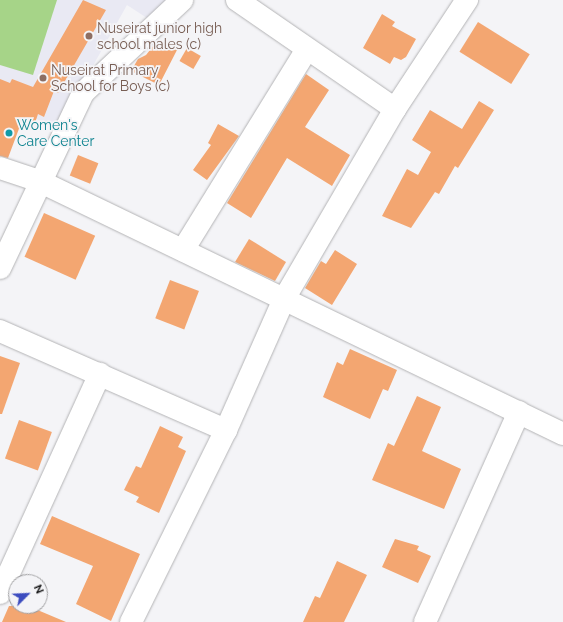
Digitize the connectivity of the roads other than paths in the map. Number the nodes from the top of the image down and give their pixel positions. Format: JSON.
{"nodes":[{"id":1,"x":182,"y":0,"type":"edge"},
{"id":2,"x":237,"y":0,"type":"edge"},
{"id":3,"x":467,"y":0,"type":"edge"},
{"id":4,"x":306,"y":51,"type":"junction"},
{"id":5,"x":395,"y":109,"type":"junction"},
{"id":6,"x":0,"y":168,"type":"edge"},
{"id":7,"x":39,"y":181,"type":"junction"},
{"id":8,"x":183,"y":250,"type":"junction"},
{"id":9,"x":0,"y":268,"type":"edge"},
{"id":10,"x":284,"y":299,"type":"junction"},
{"id":11,"x":0,"y":331,"type":"edge"},
{"id":12,"x":100,"y":374,"type":"junction"},
{"id":13,"x":519,"y":412,"type":"junction"},
{"id":14,"x":226,"y":430,"type":"junction"},
{"id":15,"x":563,"y":434,"type":"edge"},
{"id":16,"x":0,"y":593,"type":"edge"},
{"id":17,"x":131,"y":622,"type":"edge"},
{"id":18,"x":426,"y":622,"type":"edge"}],
"edges":[{"from":1,"to":7,"type":"street"},
{"from":2,"to":4,"type":"street"},
{"from":3,"to":5,"type":"street"},
{"from":4,"to":5,"type":"street"},
{"from":4,"to":8,"type":"street"},
{"from":5,"to":10,"type":"street"},
{"from":6,"to":7,"type":"street"},
{"from":7,"to":8,"type":"street"},
{"from":7,"to":9,"type":"street"},
{"from":8,"to":10,"type":"street"},
{"from":10,"to":13,"type":"street"},
{"from":10,"to":14,"type":"street"},
{"from":11,"to":12,"type":"street"},
{"from":12,"to":14,"type":"street"},
{"from":12,"to":16,"type":"street"},
{"from":13,"to":15,"type":"street"},
{"from":13,"to":18,"type":"street"},
{"from":14,"to":17,"type":"street"}]}
